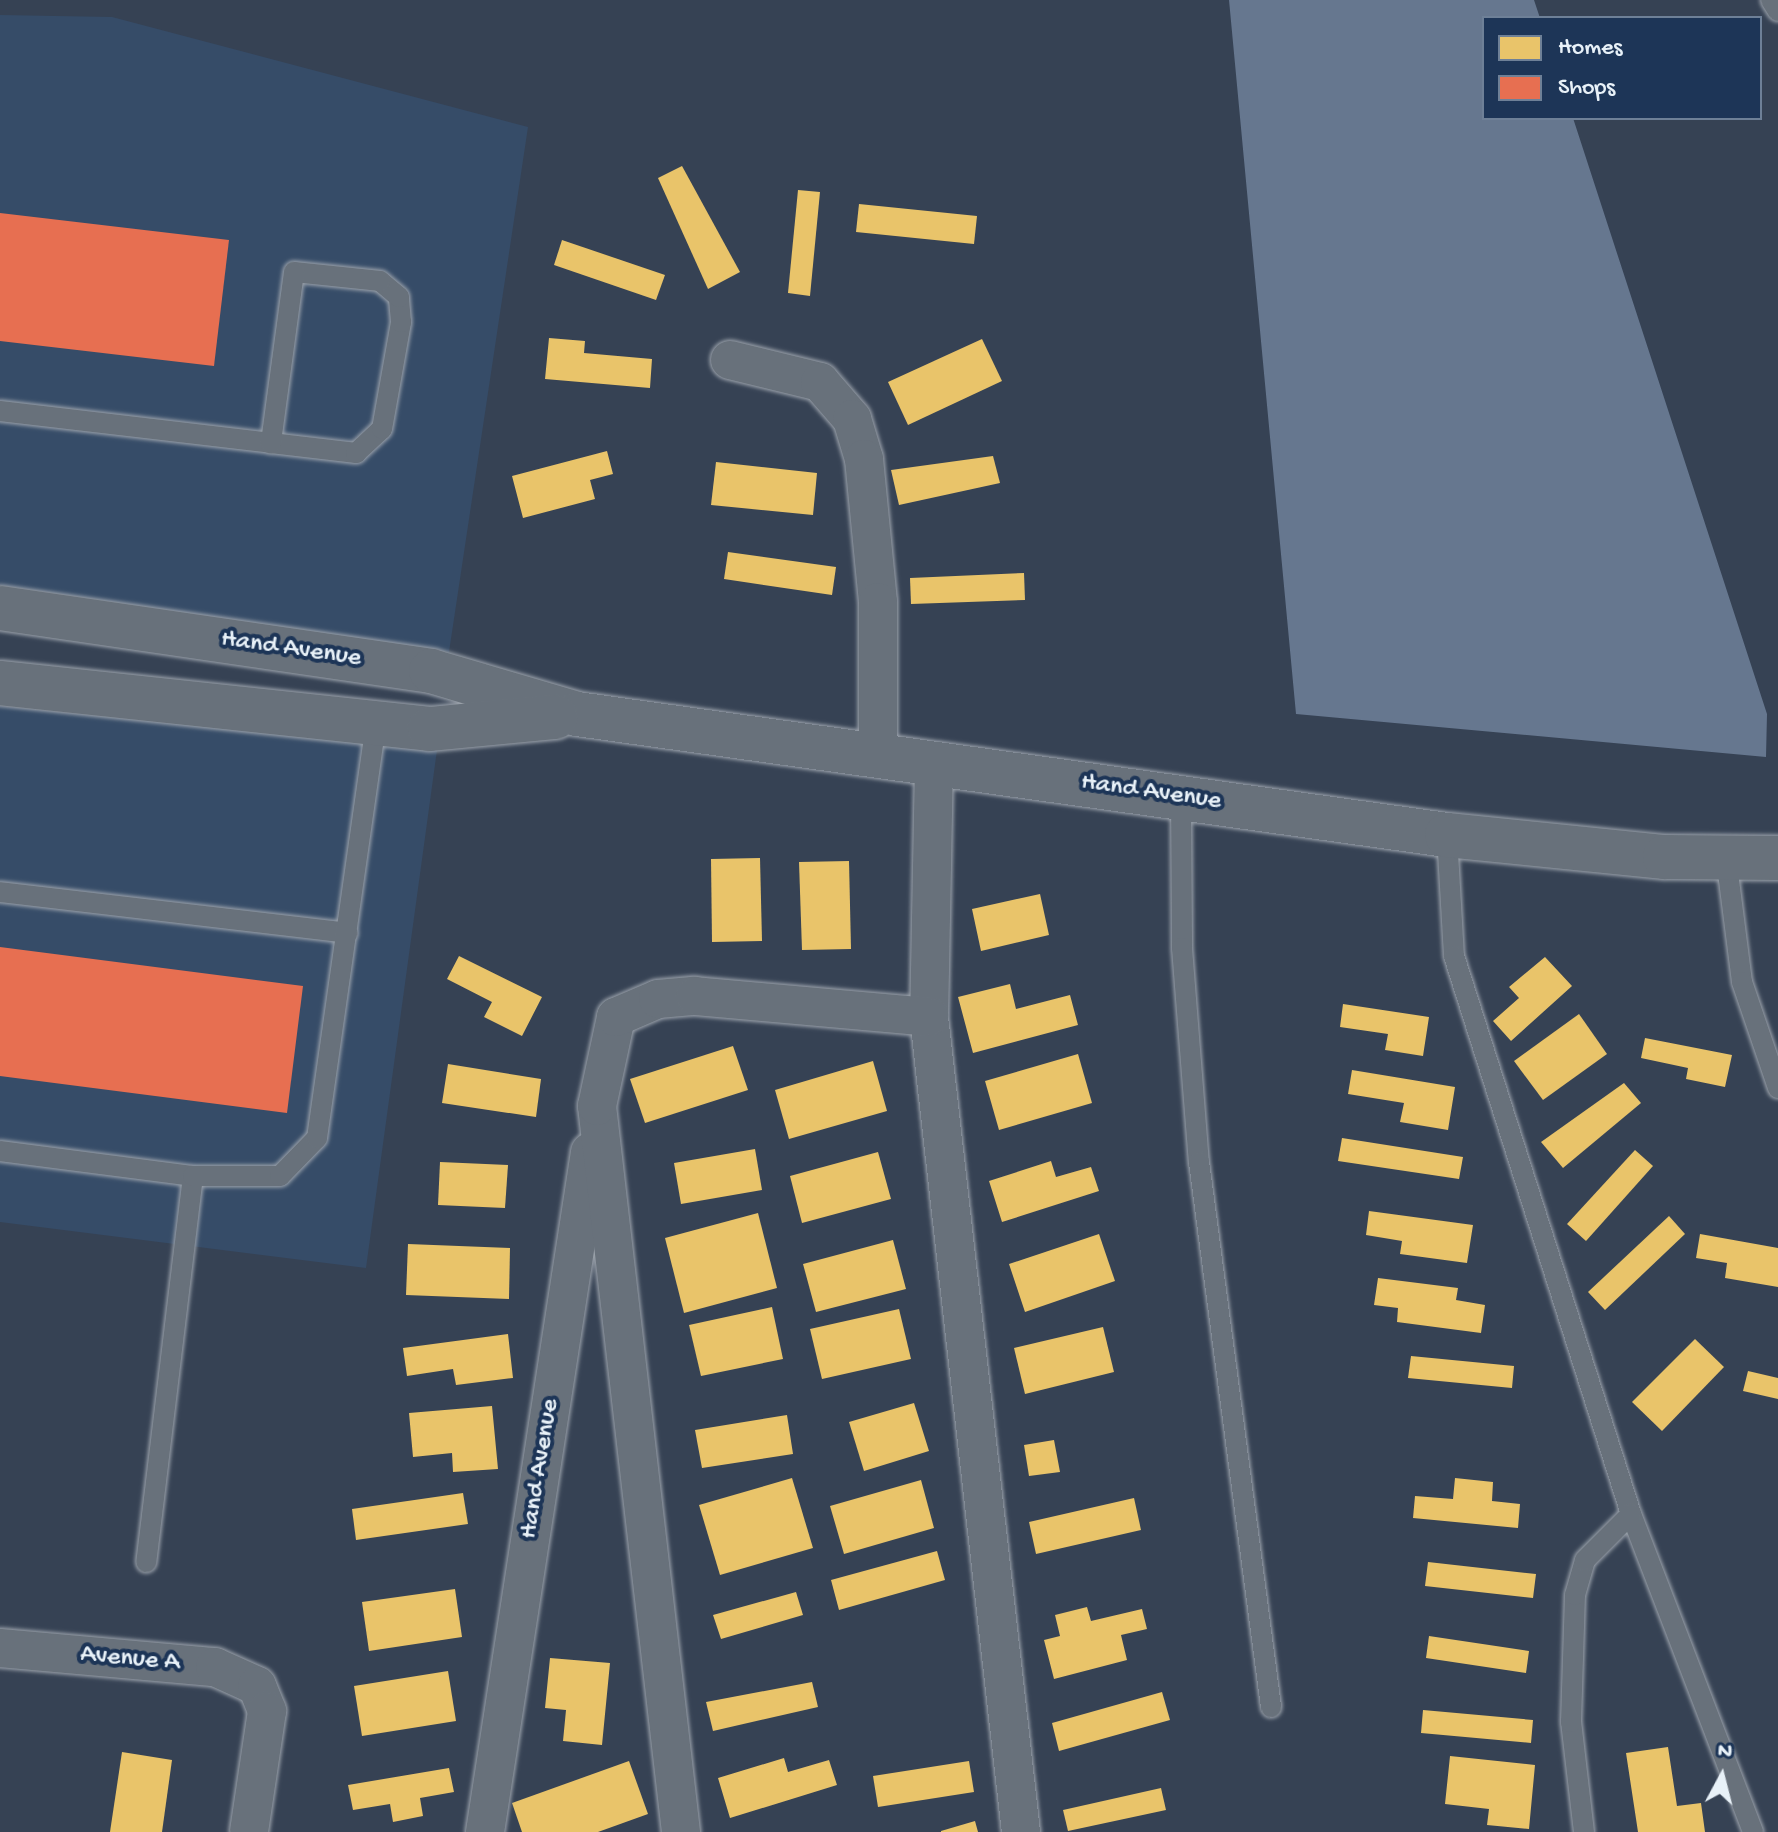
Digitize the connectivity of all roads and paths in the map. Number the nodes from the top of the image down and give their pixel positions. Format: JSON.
{"nodes":[{"id":1,"x":1771,"y":0,"type":"edge"},
{"id":2,"x":1778,"y":11,"type":"edge"},
{"id":3,"x":730,"y":360,"type":"dead end"},
{"id":4,"x":0,"y":411,"type":"edge"},
{"id":5,"x":271,"y":443,"type":"junction"},
{"id":6,"x":0,"y":608,"type":"edge"},
{"id":7,"x":0,"y":683,"type":"edge"},
{"id":8,"x":577,"y":714,"type":"junction"},
{"id":9,"x":376,"y":723,"type":"junction"},
{"id":10,"x":878,"y":755,"type":"junction"},
{"id":11,"x":934,"y":762,"type":"junction"},
{"id":12,"x":1181,"y":797,"type":"junction"},
{"id":13,"x":1447,"y":835,"type":"junction"},
{"id":14,"x":1726,"y":857,"type":"junction"},
{"id":15,"x":1778,"y":858,"type":"edge"},
{"id":16,"x":0,"y":892,"type":"edge"},
{"id":17,"x":348,"y":933,"type":"junction"},
{"id":18,"x":929,"y":1017,"type":"junction"},
{"id":19,"x":1778,"y":1088,"type":"edge"},
{"id":20,"x":597,"y":1106,"type":"junction"},
{"id":21,"x":0,"y":1151,"type":"edge"},
{"id":22,"x":193,"y":1176,"type":"junction"},
{"id":23,"x":1631,"y":1514,"type":"junction"},
{"id":24,"x":146,"y":1562,"type":"dead end"},
{"id":25,"x":0,"y":1648,"type":"edge"},
{"id":26,"x":1271,"y":1707,"type":"dead end"},
{"id":27,"x":249,"y":1832,"type":"edge"},
{"id":28,"x":485,"y":1832,"type":"edge"},
{"id":29,"x":681,"y":1832,"type":"edge"},
{"id":30,"x":1021,"y":1832,"type":"edge"},
{"id":31,"x":1584,"y":1832,"type":"edge"},
{"id":32,"x":1753,"y":1832,"type":"edge"}],
"edges":[{"from":1,"to":2,"type":"lane"},
{"from":3,"to":10,"type":"street"},
{"from":4,"to":5,"type":"lane"},
{"from":5,"to":5,"type":"lane"},
{"from":6,"to":8,"type":"street","name":"Hand Avenue"},
{"from":7,"to":9,"type":"street","name":"Hand Avenue"},
{"from":8,"to":9,"type":"street","name":"Hand Avenue"},
{"from":8,"to":10,"type":"street","name":"Hand Avenue"},
{"from":9,"to":17,"type":"lane"},
{"from":10,"to":11,"type":"street","name":"Hand Avenue"},
{"from":11,"to":12,"type":"street","name":"Hand Avenue"},
{"from":11,"to":18,"type":"street"},
{"from":12,"to":13,"type":"street","name":"Hand Avenue"},
{"from":12,"to":26,"type":"lane"},
{"from":13,"to":14,"type":"street","name":"Hand Avenue"},
{"from":13,"to":23,"type":"lane"},
{"from":14,"to":15,"type":"street","name":"Hand Avenue"},
{"from":14,"to":19,"type":"lane"},
{"from":16,"to":17,"type":"lane"},
{"from":17,"to":22,"type":"lane"},
{"from":18,"to":20,"type":"street","name":"Hand Avenue"},
{"from":18,"to":30,"type":"street"},
{"from":20,"to":28,"type":"street","name":"Hand Avenue"},
{"from":20,"to":29,"type":"street"},
{"from":21,"to":22,"type":"lane"},
{"from":22,"to":24,"type":"lane"},
{"from":23,"to":31,"type":"lane"},
{"from":23,"to":32,"type":"lane"},
{"from":25,"to":27,"type":"street","name":"Avenue A"}]}
